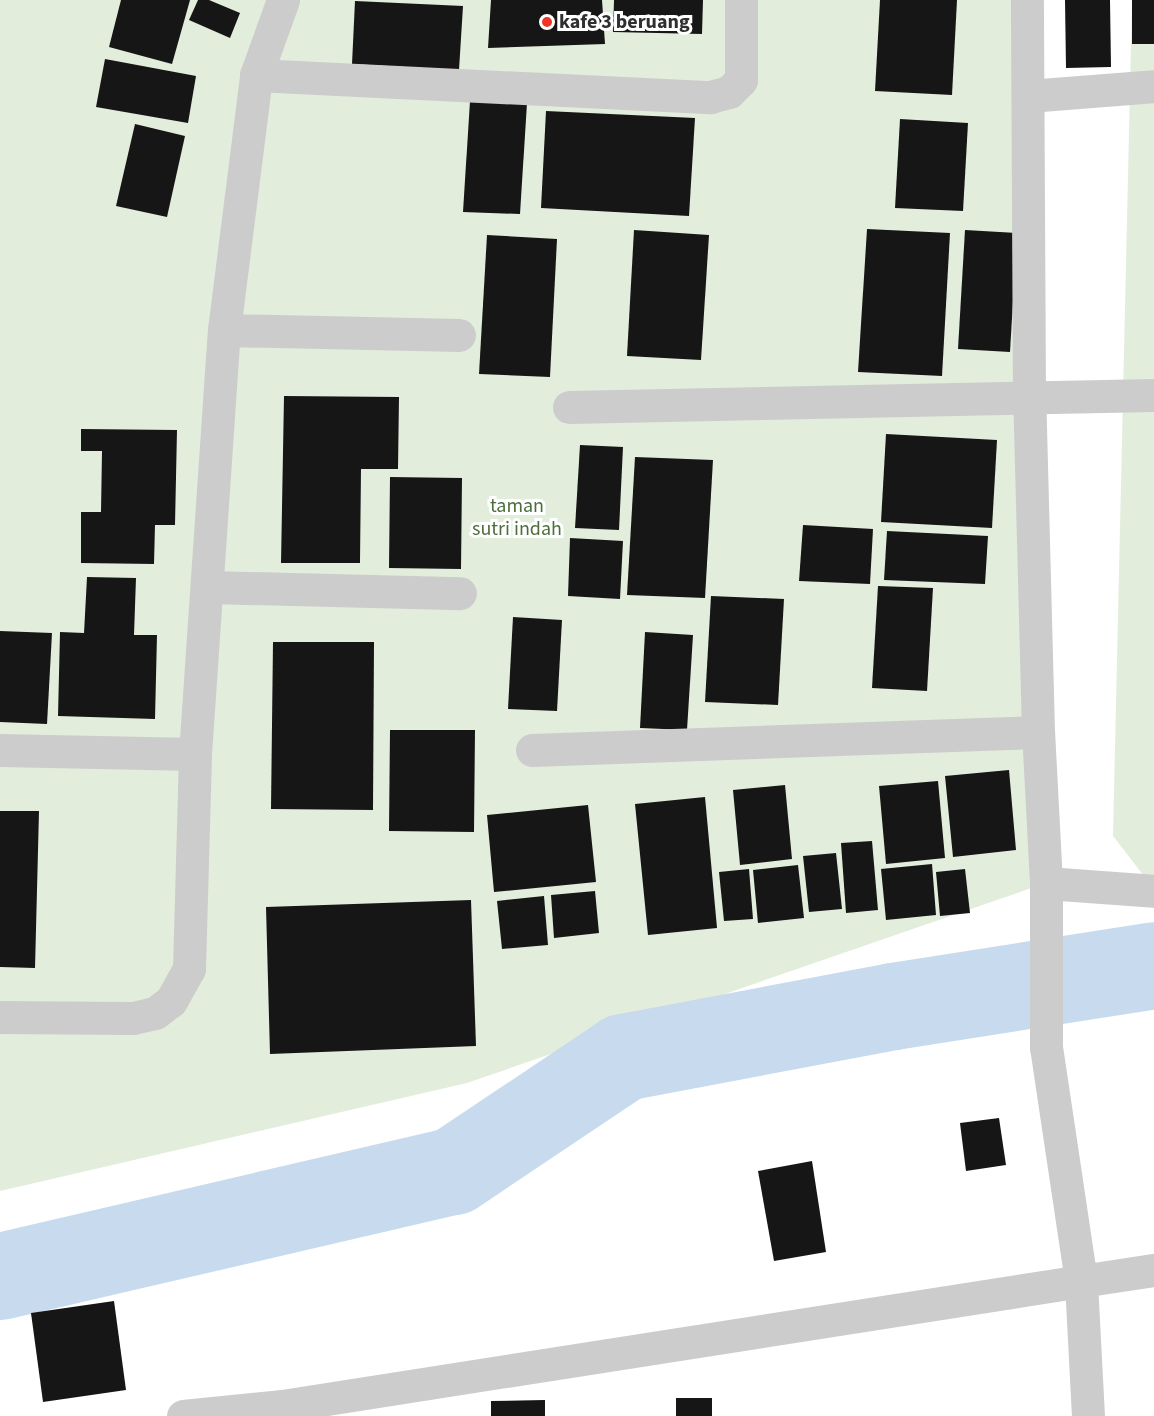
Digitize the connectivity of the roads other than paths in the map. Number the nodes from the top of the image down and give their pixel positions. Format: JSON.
{"nodes":[{"id":1,"x":283,"y":0,"type":"edge"},
{"id":2,"x":741,"y":0,"type":"edge"},
{"id":3,"x":1027,"y":0,"type":"edge"},
{"id":4,"x":256,"y":75,"type":"junction"},
{"id":5,"x":1154,"y":86,"type":"edge"},
{"id":6,"x":1028,"y":96,"type":"junction"},
{"id":7,"x":224,"y":330,"type":"junction"},
{"id":8,"x":459,"y":335,"type":"dead end"},
{"id":9,"x":1154,"y":395,"type":"edge"},
{"id":10,"x":1029,"y":398,"type":"junction"},
{"id":11,"x":569,"y":407,"type":"dead end"},
{"id":12,"x":209,"y":587,"type":"junction"},
{"id":13,"x":460,"y":593,"type":"dead end"},
{"id":14,"x":1038,"y":732,"type":"junction"},
{"id":15,"x":0,"y":750,"type":"edge"},
{"id":16,"x":532,"y":750,"type":"dead end"},
{"id":17,"x":195,"y":754,"type":"junction"},
{"id":18,"x":1046,"y":882,"type":"junction"},
{"id":19,"x":1154,"y":891,"type":"edge"},
{"id":20,"x":0,"y":1017,"type":"edge"},
{"id":21,"x":1154,"y":1270,"type":"edge"},
{"id":22,"x":1081,"y":1281,"type":"junction"},
{"id":23,"x":183,"y":1416,"type":"edge"},
{"id":24,"x":1088,"y":1416,"type":"edge"}],
"edges":[{"from":1,"to":4,"type":"street"},
{"from":2,"to":4,"type":"street"},
{"from":3,"to":6,"type":"street"},
{"from":4,"to":7,"type":"street"},
{"from":5,"to":6,"type":"street"},
{"from":6,"to":10,"type":"street"},
{"from":7,"to":8,"type":"street"},
{"from":7,"to":12,"type":"street"},
{"from":9,"to":10,"type":"street"},
{"from":10,"to":11,"type":"street"},
{"from":10,"to":14,"type":"street"},
{"from":12,"to":13,"type":"street"},
{"from":12,"to":17,"type":"street"},
{"from":14,"to":16,"type":"street"},
{"from":14,"to":18,"type":"street"},
{"from":15,"to":17,"type":"street"},
{"from":17,"to":20,"type":"street"},
{"from":18,"to":19,"type":"street"},
{"from":18,"to":22,"type":"street"},
{"from":21,"to":22,"type":"street"},
{"from":22,"to":23,"type":"street"},
{"from":22,"to":24,"type":"street"}]}
